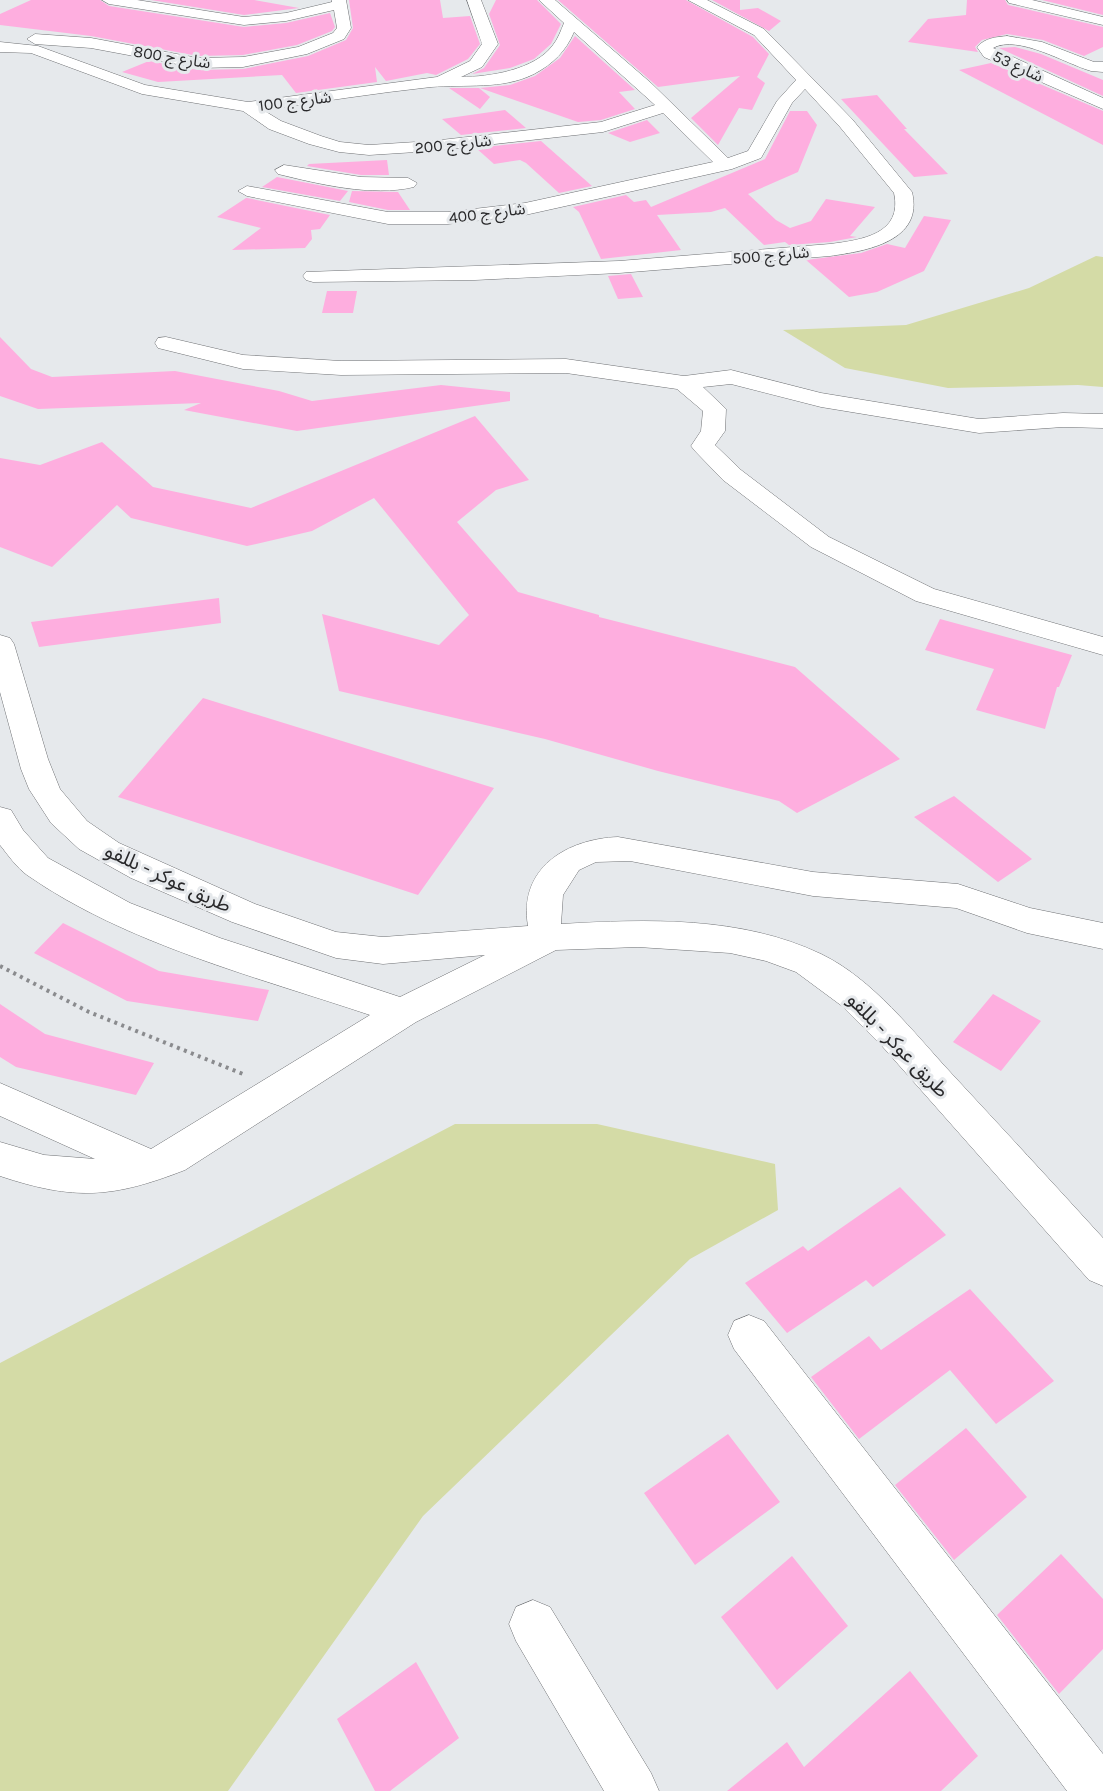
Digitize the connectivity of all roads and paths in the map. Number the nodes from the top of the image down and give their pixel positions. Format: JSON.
{"nodes":[{"id":1,"x":109,"y":0,"type":"edge"},
{"id":2,"x":474,"y":0,"type":"edge"},
{"id":3,"x":546,"y":0,"type":"edge"},
{"id":4,"x":694,"y":0,"type":"edge"},
{"id":5,"x":1014,"y":0,"type":"edge"},
{"id":6,"x":339,"y":3,"type":"edge"},
{"id":7,"x":1103,"y":21,"type":"edge"},
{"id":8,"x":572,"y":22,"type":"junction"},
{"id":9,"x":0,"y":39,"type":"edge"},
{"id":10,"x":0,"y":47,"type":"edge"},
{"id":11,"x":1099,"y":68,"type":"edge"},
{"id":12,"x":804,"y":81,"type":"junction"},
{"id":13,"x":433,"y":82,"type":"junction"},
{"id":14,"x":1103,"y":104,"type":"edge"},
{"id":15,"x":248,"y":107,"type":"junction"},
{"id":16,"x":665,"y":107,"type":"junction"},
{"id":17,"x":328,"y":144,"type":"junction"},
{"id":18,"x":726,"y":165,"type":"junction"},
{"id":19,"x":284,"y":170,"type":"junction"},
{"id":20,"x":408,"y":183,"type":"dead end"},
{"id":21,"x":313,"y":276,"type":"dead end"},
{"id":22,"x":166,"y":343,"type":"dead end"},
{"id":23,"x":684,"y":383,"type":"junction"},
{"id":24,"x":1103,"y":421,"type":"edge"},
{"id":25,"x":0,"y":645,"type":"edge"},
{"id":26,"x":1103,"y":646,"type":"edge"},
{"id":27,"x":0,"y":818,"type":"edge"},
{"id":28,"x":1103,"y":936,"type":"edge"},
{"id":29,"x":548,"y":939,"type":"junction"},
{"id":30,"x":0,"y":966,"type":"edge"},
{"id":31,"x":403,"y":1012,"type":"junction"},
{"id":32,"x":279,"y":1090,"type":"junction"},
{"id":33,"x":0,"y":1099,"type":"edge"},
{"id":34,"x":0,"y":1159,"type":"edge"},
{"id":35,"x":152,"y":1167,"type":"junction"},
{"id":36,"x":1103,"y":1267,"type":"edge"},
{"id":37,"x":749,"y":1335,"type":"dead end"},
{"id":38,"x":533,"y":1624,"type":"dead end"},
{"id":39,"x":633,"y":1791,"type":"edge"},
{"id":40,"x":1099,"y":1791,"type":"edge"}],
"edges":[{"from":1,"to":6,"type":"street"},
{"from":2,"to":13,"type":"street"},
{"from":3,"to":8,"type":"street"},
{"from":4,"to":12,"type":"street","name":"شارع ج 500"},
{"from":5,"to":7,"type":"street"},
{"from":6,"to":9,"type":"street","name":"شارع ج 800"},
{"from":8,"to":13,"type":"street","name":"شارع ج 100"},
{"from":8,"to":16,"type":"street"},
{"from":10,"to":15,"type":"street","name":"شارع ج 100"},
{"from":11,"to":14,"type":"street","name":"شارع 53"},
{"from":12,"to":18,"type":"street","name":"شارع ج 400"},
{"from":12,"to":21,"type":"street","name":"شارع ج 500"},
{"from":13,"to":15,"type":"street","name":"شارع ج 100"},
{"from":15,"to":17,"type":"street","name":"شارع ج 200"},
{"from":16,"to":17,"type":"street","name":"شارع ج 200"},
{"from":16,"to":18,"type":"street"},
{"from":17,"to":19,"type":"street"},
{"from":18,"to":19,"type":"street","name":"شارع ج 400"},
{"from":19,"to":20,"type":"street"},
{"from":22,"to":23,"type":"street"},
{"from":23,"to":24,"type":"street"},
{"from":23,"to":26,"type":"street"},
{"from":25,"to":29,"type":"street","name":"طريق عوكر - بللفو"},
{"from":27,"to":31,"type":"street"},
{"from":28,"to":29,"type":"street"},
{"from":29,"to":31,"type":"street"},
{"from":29,"to":36,"type":"street","name":"طريق عوكر - بللفو"},
{"from":30,"to":32,"type":"path"},
{"from":31,"to":32,"type":"street"},
{"from":32,"to":35,"type":"street"},
{"from":33,"to":35,"type":"street"},
{"from":34,"to":35,"type":"street"},
{"from":37,"to":40,"type":"street"},
{"from":38,"to":39,"type":"street"}]}
